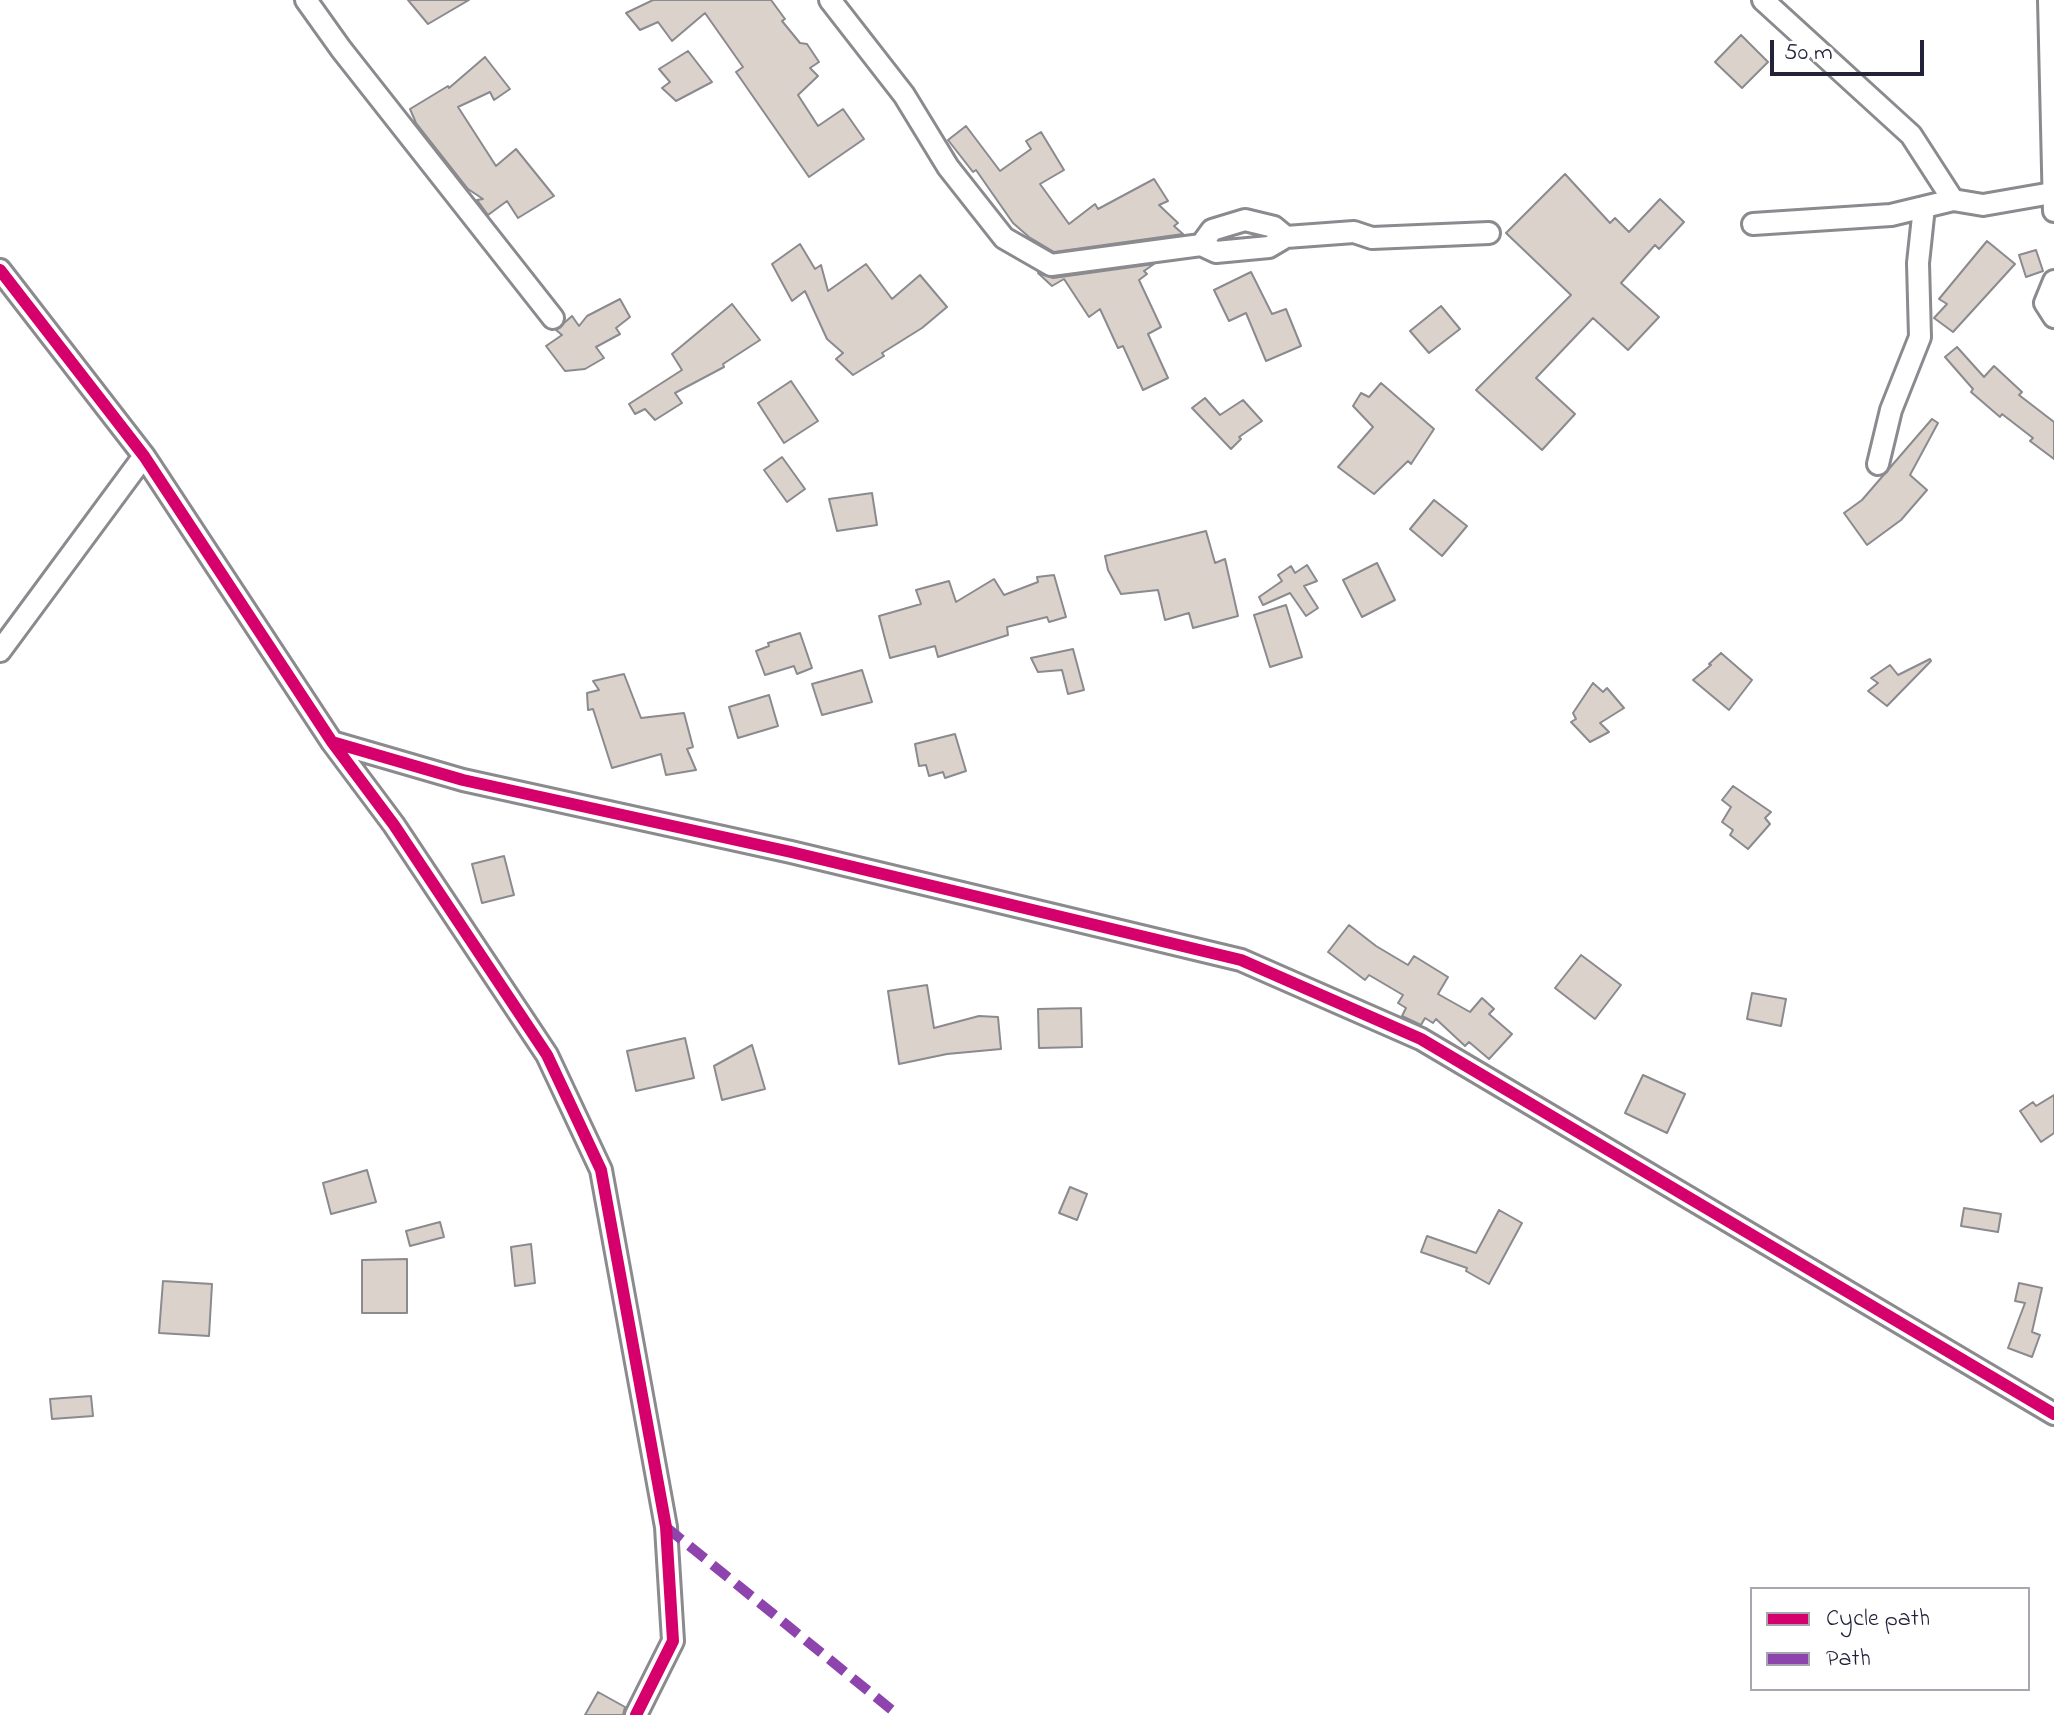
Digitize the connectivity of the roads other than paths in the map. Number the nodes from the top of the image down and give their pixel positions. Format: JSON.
{"nodes":[{"id":1,"x":306,"y":0,"type":"edge"},
{"id":2,"x":830,"y":0,"type":"edge"},
{"id":3,"x":1763,"y":0,"type":"edge"},
{"id":4,"x":2049,"y":0,"type":"edge"},
{"id":5,"x":1953,"y":200,"type":"junction"},
{"id":6,"x":2053,"y":202,"type":"edge"},
{"id":7,"x":1924,"y":207,"type":"junction"},
{"id":8,"x":1753,"y":224,"type":"dead end"},
{"id":9,"x":1489,"y":233,"type":"dead end"},
{"id":10,"x":1286,"y":237,"type":"junction"},
{"id":11,"x":1201,"y":245,"type":"junction"},
{"id":12,"x":0,"y":270,"type":"edge"},
{"id":13,"x":2054,"y":281,"type":"edge"},
{"id":14,"x":2054,"y":317,"type":"edge"},
{"id":15,"x":553,"y":318,"type":"dead end"},
{"id":16,"x":144,"y":456,"type":"junction"},
{"id":17,"x":1878,"y":464,"type":"dead end"},
{"id":18,"x":0,"y":651,"type":"edge"},
{"id":19,"x":332,"y":742,"type":"junction"},
{"id":20,"x":2054,"y":1414,"type":"edge"},
{"id":21,"x":636,"y":1715,"type":"edge"}],
"edges":[{"from":1,"to":15,"type":"street"},
{"from":2,"to":11,"type":"street"},
{"from":3,"to":5,"type":"street"},
{"from":4,"to":6,"type":"street"},
{"from":5,"to":6,"type":"street"},
{"from":5,"to":7,"type":"street"},
{"from":7,"to":8,"type":"street"},
{"from":7,"to":17,"type":"street"},
{"from":9,"to":10,"type":"street"},
{"from":10,"to":11,"type":"street"},
{"from":10,"to":11,"type":"street"},
{"from":12,"to":16,"type":"street"},
{"from":13,"to":14,"type":"street"},
{"from":16,"to":18,"type":"street"},
{"from":16,"to":19,"type":"street"},
{"from":19,"to":20,"type":"street"},
{"from":19,"to":21,"type":"street"}]}
